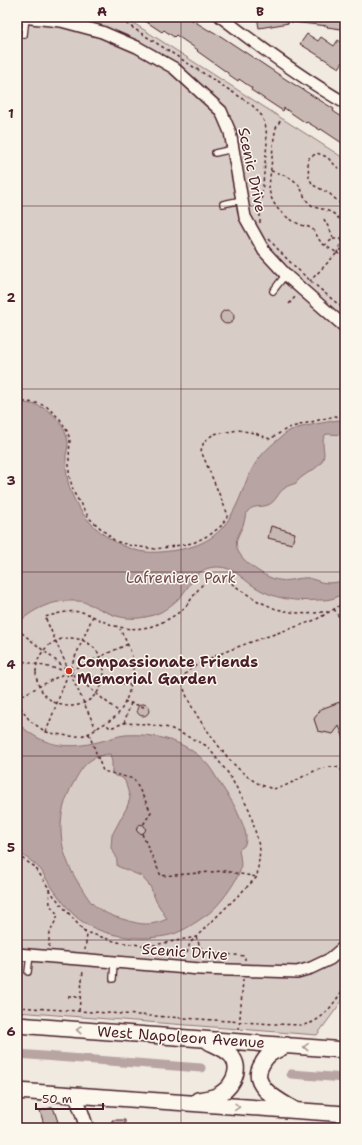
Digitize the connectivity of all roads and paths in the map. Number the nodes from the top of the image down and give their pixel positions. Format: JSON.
{"nodes":[{"id":1,"x":22,"y":17,"type":"edge"},
{"id":2,"x":26,"y":17,"type":"edge"},
{"id":3,"x":221,"y":17,"type":"edge"},
{"id":4,"x":24,"y":35,"type":"dead end"},
{"id":5,"x":345,"y":103,"type":"edge"},
{"id":6,"x":280,"y":121,"type":"dead end"},
{"id":7,"x":233,"y":149,"type":"junction"},
{"id":8,"x":215,"y":153,"type":"dead end"},
{"id":9,"x":345,"y":170,"type":"edge"},
{"id":10,"x":271,"y":171,"type":"junction"},
{"id":11,"x":242,"y":200,"type":"junction"},
{"id":12,"x":223,"y":204,"type":"dead end"},
{"id":13,"x":345,"y":208,"type":"edge"},
{"id":14,"x":324,"y":219,"type":"dead end"},
{"id":15,"x":333,"y":239,"type":"junction"},
{"id":16,"x":341,"y":239,"type":"junction"},
{"id":17,"x":345,"y":241,"type":"edge"},
{"id":18,"x":325,"y":245,"type":"junction"},
{"id":19,"x":345,"y":246,"type":"edge"},
{"id":20,"x":337,"y":253,"type":"junction"},
{"id":21,"x":345,"y":256,"type":"edge"},
{"id":22,"x":286,"y":274,"type":"junction"},
{"id":23,"x":302,"y":289,"type":"junction"},
{"id":24,"x":274,"y":291,"type":"dead end"},
{"id":25,"x":289,"y":304,"type":"dead end"},
{"id":26,"x":345,"y":327,"type":"edge"},
{"id":27,"x":17,"y":401,"type":"edge"},
{"id":28,"x":345,"y":418,"type":"edge"},
{"id":29,"x":345,"y":602,"type":"edge"},
{"id":30,"x":334,"y":609,"type":"junction"},
{"id":31,"x":328,"y":612,"type":"junction"},
{"id":32,"x":94,"y":616,"type":"junction"},
{"id":33,"x":345,"y":626,"type":"edge"},
{"id":34,"x":119,"y":628,"type":"junction"},
{"id":35,"x":17,"y":629,"type":"edge"},
{"id":36,"x":83,"y":640,"type":"junction"},
{"id":37,"x":55,"y":641,"type":"junction"},
{"id":38,"x":128,"y":644,"type":"junction"},
{"id":39,"x":43,"y":650,"type":"junction"},
{"id":40,"x":102,"y":656,"type":"junction"},
{"id":41,"x":17,"y":660,"type":"edge"},
{"id":42,"x":37,"y":664,"type":"junction"},
{"id":43,"x":69,"y":671,"type":"junction"},
{"id":44,"x":104,"y":679,"type":"junction"},
{"id":45,"x":131,"y":685,"type":"junction"},
{"id":46,"x":39,"y":687,"type":"junction"},
{"id":47,"x":97,"y":694,"type":"junction"},
{"id":48,"x":17,"y":698,"type":"edge"},
{"id":49,"x":124,"y":701,"type":"junction"},
{"id":50,"x":17,"y":702,"type":"edge"},
{"id":51,"x":84,"y":703,"type":"junction"},
{"id":52,"x":131,"y":703,"type":"junction"},
{"id":53,"x":56,"y":704,"type":"junction"},
{"id":54,"x":144,"y":707,"type":"dead end"},
{"id":55,"x":119,"y":712,"type":"junction"},
{"id":56,"x":124,"y":723,"type":"junction"},
{"id":57,"x":106,"y":724,"type":"junction"},
{"id":58,"x":96,"y":729,"type":"junction"},
{"id":59,"x":46,"y":732,"type":"junction"},
{"id":60,"x":89,"y":733,"type":"junction"},
{"id":61,"x":345,"y":796,"type":"edge"},
{"id":62,"x":143,"y":825,"type":"dead end"},
{"id":63,"x":142,"y":834,"type":"dead end"},
{"id":64,"x":17,"y":855,"type":"edge"},
{"id":65,"x":258,"y":878,"type":"junction"},
{"id":66,"x":49,"y":888,"type":"junction"},
{"id":67,"x":83,"y":931,"type":"junction"},
{"id":68,"x":196,"y":938,"type":"junction"},
{"id":69,"x":345,"y":946,"type":"edge"},
{"id":70,"x":187,"y":953,"type":"dead end"},
{"id":71,"x":17,"y":954,"type":"edge"},
{"id":72,"x":30,"y":955,"type":"junction"},
{"id":73,"x":49,"y":956,"type":"junction"},
{"id":74,"x":84,"y":959,"type":"junction"},
{"id":75,"x":114,"y":962,"type":"junction"},
{"id":76,"x":28,"y":972,"type":"dead end"},
{"id":77,"x":113,"y":979,"type":"dead end"},
{"id":78,"x":345,"y":987,"type":"edge"},
{"id":79,"x":68,"y":997,"type":"dead end"},
{"id":80,"x":80,"y":998,"type":"junction"},
{"id":81,"x":17,"y":1007,"type":"edge"},
{"id":82,"x":79,"y":1011,"type":"junction"},
{"id":83,"x":17,"y":1025,"type":"edge"},
{"id":84,"x":204,"y":1039,"type":"junction"},
{"id":85,"x":286,"y":1045,"type":"junction"},
{"id":86,"x":345,"y":1050,"type":"edge"},
{"id":87,"x":17,"y":1091,"type":"edge"},
{"id":88,"x":76,"y":1096,"type":"junction"},
{"id":89,"x":185,"y":1103,"type":"junction"},
{"id":90,"x":297,"y":1112,"type":"junction"},
{"id":91,"x":345,"y":1114,"type":"edge"},
{"id":92,"x":87,"y":1128,"type":"edge"}],
"edges":[{"from":1,"to":2,"type":"street","name":"Scenic Drive"},
{"from":2,"to":4,"type":"lane"},
{"from":2,"to":7,"type":"street","name":"Scenic Drive"},
{"from":3,"to":5,"type":"street"},
{"from":6,"to":10,"type":"path"},
{"from":7,"to":8,"type":"lane"},
{"from":7,"to":11,"type":"street","name":"Scenic Drive"},
{"from":9,"to":13,"type":"path"},
{"from":10,"to":16,"type":"path"},
{"from":10,"to":18,"type":"path"},
{"from":11,"to":12,"type":"lane"},
{"from":11,"to":22,"type":"street","name":"Scenic Drive"},
{"from":14,"to":15,"type":"path"},
{"from":15,"to":16,"type":"path"},
{"from":15,"to":18,"type":"path"},
{"from":16,"to":17,"type":"path"},
{"from":16,"to":20,"type":"path"},
{"from":18,"to":20,"type":"path"},
{"from":19,"to":20,"type":"path"},
{"from":20,"to":21,"type":"path"},
{"from":20,"to":23,"type":"path"},
{"from":22,"to":23,"type":"street","name":"Scenic Drive"},
{"from":22,"to":24,"type":"lane"},
{"from":23,"to":25,"type":"path"},
{"from":23,"to":26,"type":"street","name":"Scenic Drive"},
{"from":27,"to":28,"type":"path"},
{"from":29,"to":30,"type":"path"},
{"from":30,"to":31,"type":"path"},
{"from":30,"to":33,"type":"path"},
{"from":31,"to":34,"type":"path"},
{"from":31,"to":61,"type":"path"},
{"from":32,"to":34,"type":"path"},
{"from":32,"to":36,"type":"path"},
{"from":32,"to":37,"type":"path"},
{"from":34,"to":38,"type":"path"},
{"from":35,"to":39,"type":"path"},
{"from":36,"to":37,"type":"path"},
{"from":36,"to":40,"type":"path"},
{"from":36,"to":43,"type":"path"},
{"from":37,"to":39,"type":"path"},
{"from":37,"to":43,"type":"path"},
{"from":38,"to":40,"type":"path"},
{"from":38,"to":45,"type":"path"},
{"from":39,"to":42,"type":"path"},
{"from":39,"to":43,"type":"path"},
{"from":40,"to":43,"type":"path"},
{"from":40,"to":44,"type":"path"},
{"from":41,"to":42,"type":"path"},
{"from":42,"to":43,"type":"path"},
{"from":42,"to":46,"type":"path"},
{"from":43,"to":44,"type":"path"},
{"from":43,"to":46,"type":"path"},
{"from":43,"to":47,"type":"path"},
{"from":43,"to":51,"type":"path"},
{"from":43,"to":53,"type":"path"},
{"from":44,"to":45,"type":"path"},
{"from":44,"to":47,"type":"path"},
{"from":45,"to":49,"type":"path"},
{"from":46,"to":48,"type":"path"},
{"from":46,"to":53,"type":"path"},
{"from":47,"to":51,"type":"path"},
{"from":47,"to":55,"type":"path"},
{"from":49,"to":52,"type":"path"},
{"from":49,"to":55,"type":"path"},
{"from":50,"to":59,"type":"path"},
{"from":51,"to":53,"type":"path"},
{"from":51,"to":58,"type":"path"},
{"from":52,"to":54,"type":"path"},
{"from":52,"to":56,"type":"path"},
{"from":53,"to":59,"type":"path"},
{"from":55,"to":57,"type":"path"},
{"from":56,"to":57,"type":"path"},
{"from":56,"to":65,"type":"path"},
{"from":57,"to":58,"type":"path"},
{"from":58,"to":60,"type":"path"},
{"from":59,"to":60,"type":"path"},
{"from":60,"to":62,"type":"path"},
{"from":63,"to":65,"type":"path"},
{"from":64,"to":66,"type":"path"},
{"from":65,"to":68,"type":"path"},
{"from":66,"to":67,"type":"path"},
{"from":66,"to":73,"type":"path"},
{"from":67,"to":68,"type":"path"},
{"from":67,"to":74,"type":"path"},
{"from":68,"to":70,"type":"path"},
{"from":69,"to":75,"type":"street","name":"Scenic Drive"},
{"from":71,"to":72,"type":"street","name":"Scenic Drive"},
{"from":72,"to":73,"type":"street","name":"Scenic Drive"},
{"from":72,"to":76,"type":"lane"},
{"from":73,"to":74,"type":"street","name":"Scenic Drive"},
{"from":74,"to":75,"type":"street","name":"Scenic Drive"},
{"from":74,"to":80,"type":"path"},
{"from":75,"to":77,"type":"lane"},
{"from":78,"to":82,"type":"path"},
{"from":79,"to":80,"type":"path"},
{"from":80,"to":82,"type":"path"},
{"from":81,"to":82,"type":"path"},
{"from":84,"to":83,"type":"main road","name":"West Napoleon Avenue","one_way":true},
{"from":84,"to":85,"type":"main road","name":"West Napoleon Avenue"},
{"from":84,"to":89,"type":"main road"},
{"from":86,"to":85,"type":"main road","name":"West Napoleon Avenue","one_way":true},
{"from":85,"to":90,"type":"main road"},
{"from":87,"to":88,"type":"main road"},
{"from":88,"to":89,"type":"main road"},
{"from":88,"to":92,"type":"street"},
{"from":89,"to":90,"type":"main road","one_way":true},
{"from":90,"to":91,"type":"main road"}]}
